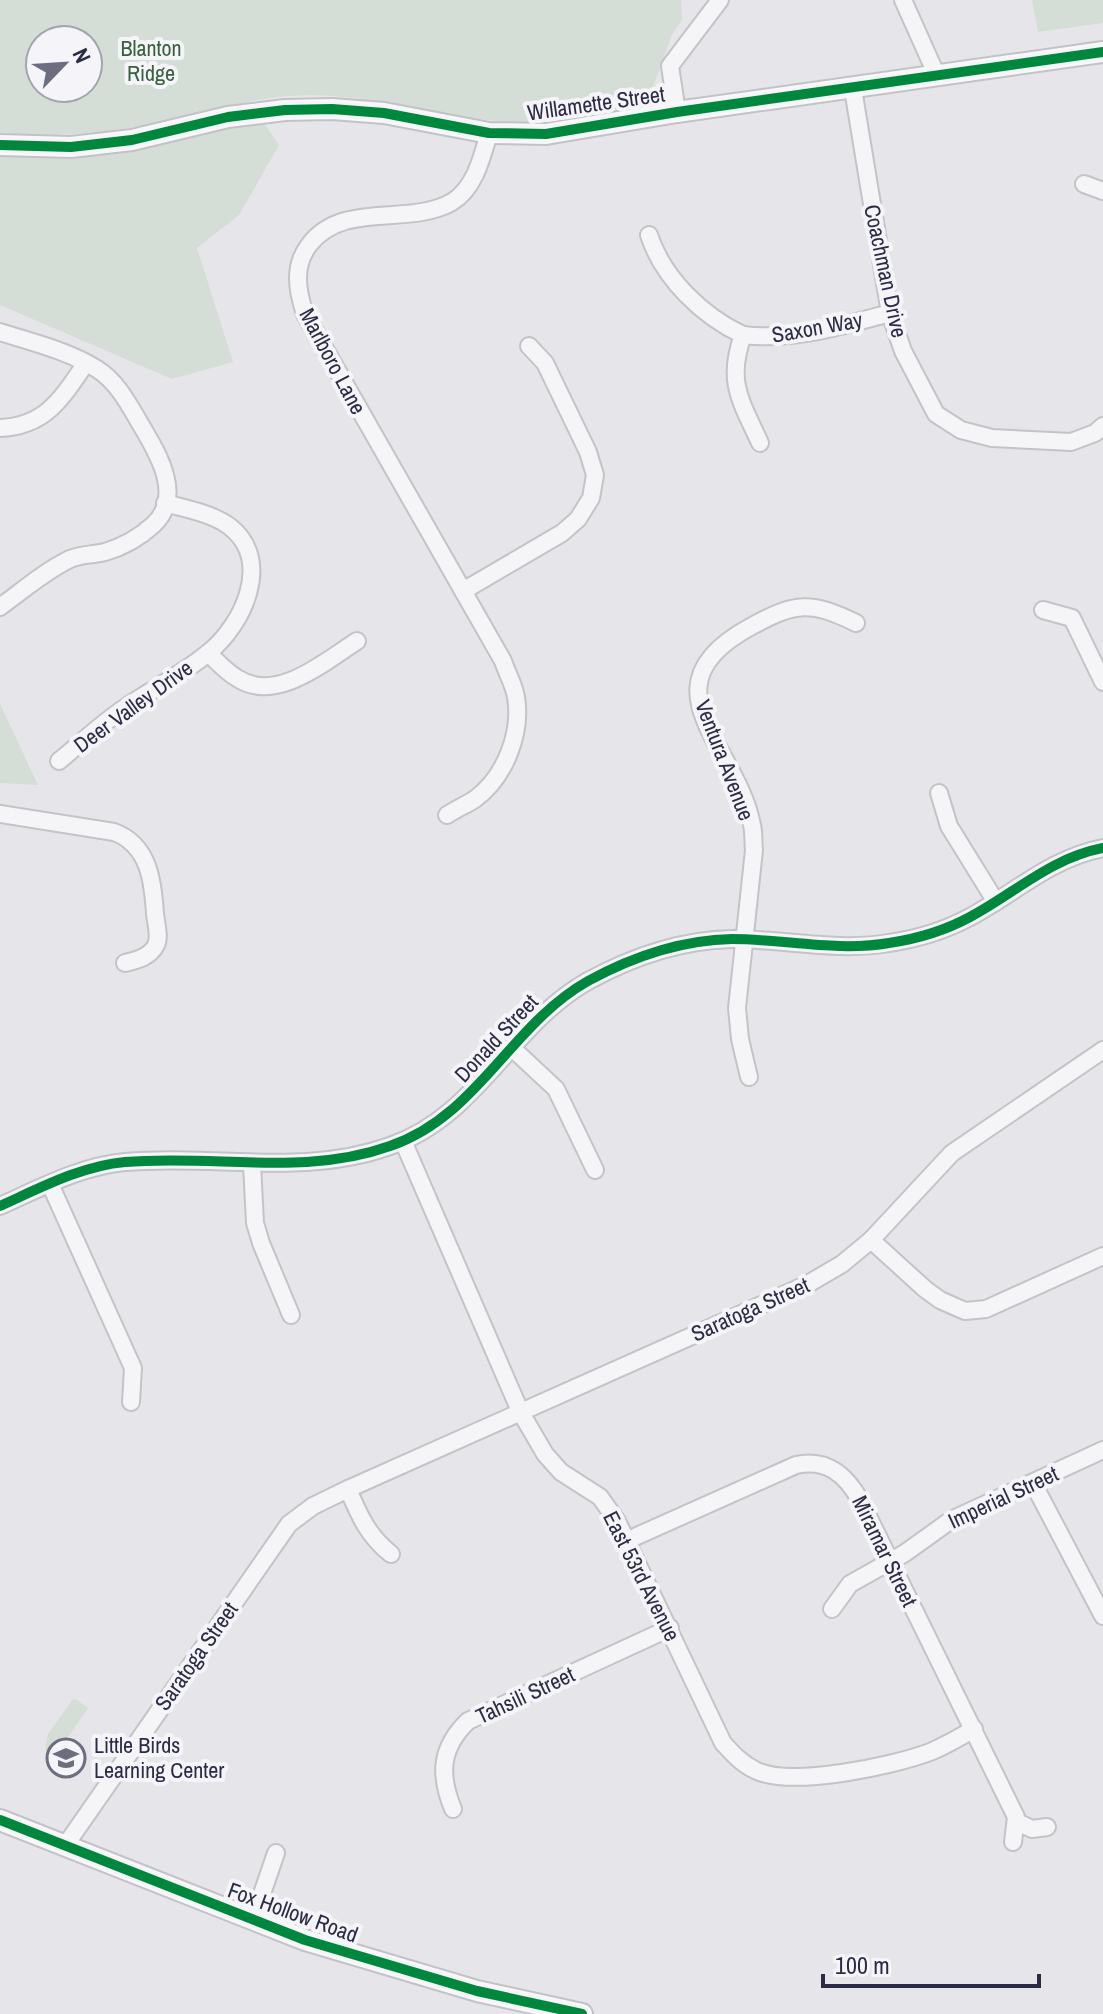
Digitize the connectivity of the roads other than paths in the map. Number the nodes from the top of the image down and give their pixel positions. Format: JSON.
{"nodes":[{"id":1,"x":720,"y":0,"type":"edge"},
{"id":2,"x":903,"y":0,"type":"edge"},
{"id":3,"x":1103,"y":52,"type":"edge"},
{"id":4,"x":937,"y":76,"type":"junction"},
{"id":5,"x":853,"y":89,"type":"junction"},
{"id":6,"x":677,"y":112,"type":"junction"},
{"id":7,"x":489,"y":133,"type":"junction"},
{"id":8,"x":0,"y":145,"type":"edge"},
{"id":9,"x":1084,"y":184,"type":"dead end"},
{"id":10,"x":1103,"y":191,"type":"edge"},
{"id":11,"x":649,"y":235,"type":"dead end"},
{"id":12,"x":890,"y":313,"type":"junction"},
{"id":13,"x":0,"y":332,"type":"edge"},
{"id":14,"x":743,"y":335,"type":"junction"},
{"id":15,"x":529,"y":346,"type":"dead end"},
{"id":16,"x":86,"y":363,"type":"junction"},
{"id":17,"x":1103,"y":426,"type":"edge"},
{"id":18,"x":0,"y":428,"type":"edge"},
{"id":19,"x":760,"y":443,"type":"dead end"},
{"id":20,"x":165,"y":503,"type":"junction"},
{"id":21,"x":463,"y":591,"type":"junction"},
{"id":22,"x":0,"y":607,"type":"edge"},
{"id":23,"x":1043,"y":610,"type":"dead end"},
{"id":24,"x":856,"y":623,"type":"dead end"},
{"id":25,"x":357,"y":641,"type":"dead end"},
{"id":26,"x":208,"y":653,"type":"junction"},
{"id":27,"x":1103,"y":682,"type":"edge"},
{"id":28,"x":59,"y":761,"type":"dead end"},
{"id":29,"x":939,"y":793,"type":"dead end"},
{"id":30,"x":0,"y":814,"type":"edge"},
{"id":31,"x":447,"y":815,"type":"dead end"},
{"id":32,"x":1103,"y":848,"type":"edge"},
{"id":33,"x":996,"y":902,"type":"junction"},
{"id":34,"x":742,"y":940,"type":"junction"},
{"id":35,"x":125,"y":963,"type":"dead end"},
{"id":36,"x":511,"y":1047,"type":"junction"},
{"id":37,"x":1103,"y":1050,"type":"edge"},
{"id":38,"x":749,"y":1077,"type":"dead end"},
{"id":39,"x":403,"y":1141,"type":"junction"},
{"id":40,"x":252,"y":1164,"type":"junction"},
{"id":41,"x":595,"y":1170,"type":"dead end"},
{"id":42,"x":50,"y":1184,"type":"junction"},
{"id":43,"x":0,"y":1206,"type":"edge"},
{"id":44,"x":871,"y":1240,"type":"junction"},
{"id":45,"x":1103,"y":1256,"type":"edge"},
{"id":46,"x":291,"y":1315,"type":"dead end"},
{"id":47,"x":131,"y":1402,"type":"dead end"},
{"id":48,"x":520,"y":1411,"type":"junction"},
{"id":49,"x":1103,"y":1450,"type":"edge"},
{"id":50,"x":1033,"y":1483,"type":"junction"},
{"id":51,"x":348,"y":1489,"type":"junction"},
{"id":52,"x":628,"y":1540,"type":"junction"},
{"id":53,"x":391,"y":1554,"type":"dead end"},
{"id":54,"x":890,"y":1562,"type":"junction"},
{"id":55,"x":832,"y":1609,"type":"dead end"},
{"id":56,"x":1103,"y":1616,"type":"edge"},
{"id":57,"x":670,"y":1628,"type":"junction"},
{"id":58,"x":974,"y":1729,"type":"junction"},
{"id":59,"x":453,"y":1809,"type":"dead end"},
{"id":60,"x":0,"y":1820,"type":"edge"},
{"id":61,"x":1017,"y":1822,"type":"junction"},
{"id":62,"x":1047,"y":1827,"type":"dead end"},
{"id":63,"x":1013,"y":1842,"type":"dead end"},
{"id":64,"x":65,"y":1846,"type":"junction"},
{"id":65,"x":276,"y":1853,"type":"dead end"},
{"id":66,"x":253,"y":1920,"type":"junction"},
{"id":67,"x":582,"y":2014,"type":"edge"}],
"edges":[{"from":1,"to":6,"type":"street"},
{"from":2,"to":4,"type":"street"},
{"from":3,"to":4,"type":"main road","name":"Willamette Street"},
{"from":4,"to":5,"type":"main road","name":"Willamette Street"},
{"from":5,"to":6,"type":"main road","name":"Willamette Street"},
{"from":5,"to":12,"type":"street","name":"Coachman Drive"},
{"from":6,"to":7,"type":"main road","name":"Willamette Street"},
{"from":7,"to":8,"type":"main road","name":"Willamette Street"},
{"from":7,"to":21,"type":"street","name":"Marlboro Lane"},
{"from":9,"to":10,"type":"street"},
{"from":11,"to":14,"type":"street","name":"Saxon Way"},
{"from":12,"to":14,"type":"street","name":"Saxon Way"},
{"from":12,"to":17,"type":"street","name":"Coachman Drive"},
{"from":13,"to":16,"type":"street"},
{"from":14,"to":19,"type":"street","name":"Saxon Way"},
{"from":15,"to":21,"type":"street"},
{"from":16,"to":18,"type":"street"},
{"from":16,"to":20,"type":"street"},
{"from":20,"to":22,"type":"street"},
{"from":20,"to":26,"type":"street","name":"Deer Valley Drive"},
{"from":21,"to":31,"type":"street","name":"Marlboro Lane"},
{"from":23,"to":27,"type":"street"},
{"from":24,"to":34,"type":"street","name":"Ventura Avenue"},
{"from":25,"to":26,"type":"street","name":"Deer Valley Drive"},
{"from":26,"to":28,"type":"street","name":"Deer Valley Drive"},
{"from":29,"to":33,"type":"street"},
{"from":30,"to":35,"type":"street"},
{"from":32,"to":33,"type":"street","name":"Donald Street"},
{"from":33,"to":34,"type":"street","name":"Donald Street"},
{"from":34,"to":36,"type":"street","name":"Donald Street"},
{"from":34,"to":38,"type":"street","name":"Ventura Avenue"},
{"from":36,"to":39,"type":"street","name":"Donald Street"},
{"from":36,"to":41,"type":"street"},
{"from":37,"to":44,"type":"street","name":"Saratoga Street"},
{"from":39,"to":40,"type":"street","name":"Donald Street"},
{"from":39,"to":48,"type":"street","name":"East 53rd Avenue"},
{"from":40,"to":42,"type":"street","name":"Donald Street"},
{"from":40,"to":46,"type":"street"},
{"from":42,"to":43,"type":"street","name":"Donald Street"},
{"from":42,"to":47,"type":"street"},
{"from":44,"to":45,"type":"street"},
{"from":44,"to":48,"type":"street","name":"Saratoga Street"},
{"from":48,"to":51,"type":"street","name":"Saratoga Street"},
{"from":48,"to":52,"type":"street","name":"East 53rd Avenue"},
{"from":49,"to":50,"type":"street","name":"Imperial Street"},
{"from":50,"to":54,"type":"street","name":"Imperial Street"},
{"from":50,"to":56,"type":"street"},
{"from":51,"to":53,"type":"street"},
{"from":51,"to":64,"type":"street","name":"Saratoga Street"},
{"from":52,"to":54,"type":"street","name":"Miramar Street"},
{"from":52,"to":57,"type":"street","name":"East 53rd Avenue"},
{"from":54,"to":55,"type":"street","name":"Imperial Street"},
{"from":54,"to":58,"type":"street","name":"Miramar Street"},
{"from":57,"to":58,"type":"street","name":"East 53rd Avenue"},
{"from":57,"to":59,"type":"street","name":"Tahsili Street"},
{"from":58,"to":61,"type":"street","name":"Miramar Street"},
{"from":60,"to":64,"type":"main road","name":"Fox Hollow Road"},
{"from":61,"to":62,"type":"street"},
{"from":61,"to":63,"type":"street"},
{"from":64,"to":66,"type":"main road","name":"Fox Hollow Road"},
{"from":65,"to":66,"type":"street"},
{"from":66,"to":67,"type":"main road","name":"Fox Hollow Road"}]}
